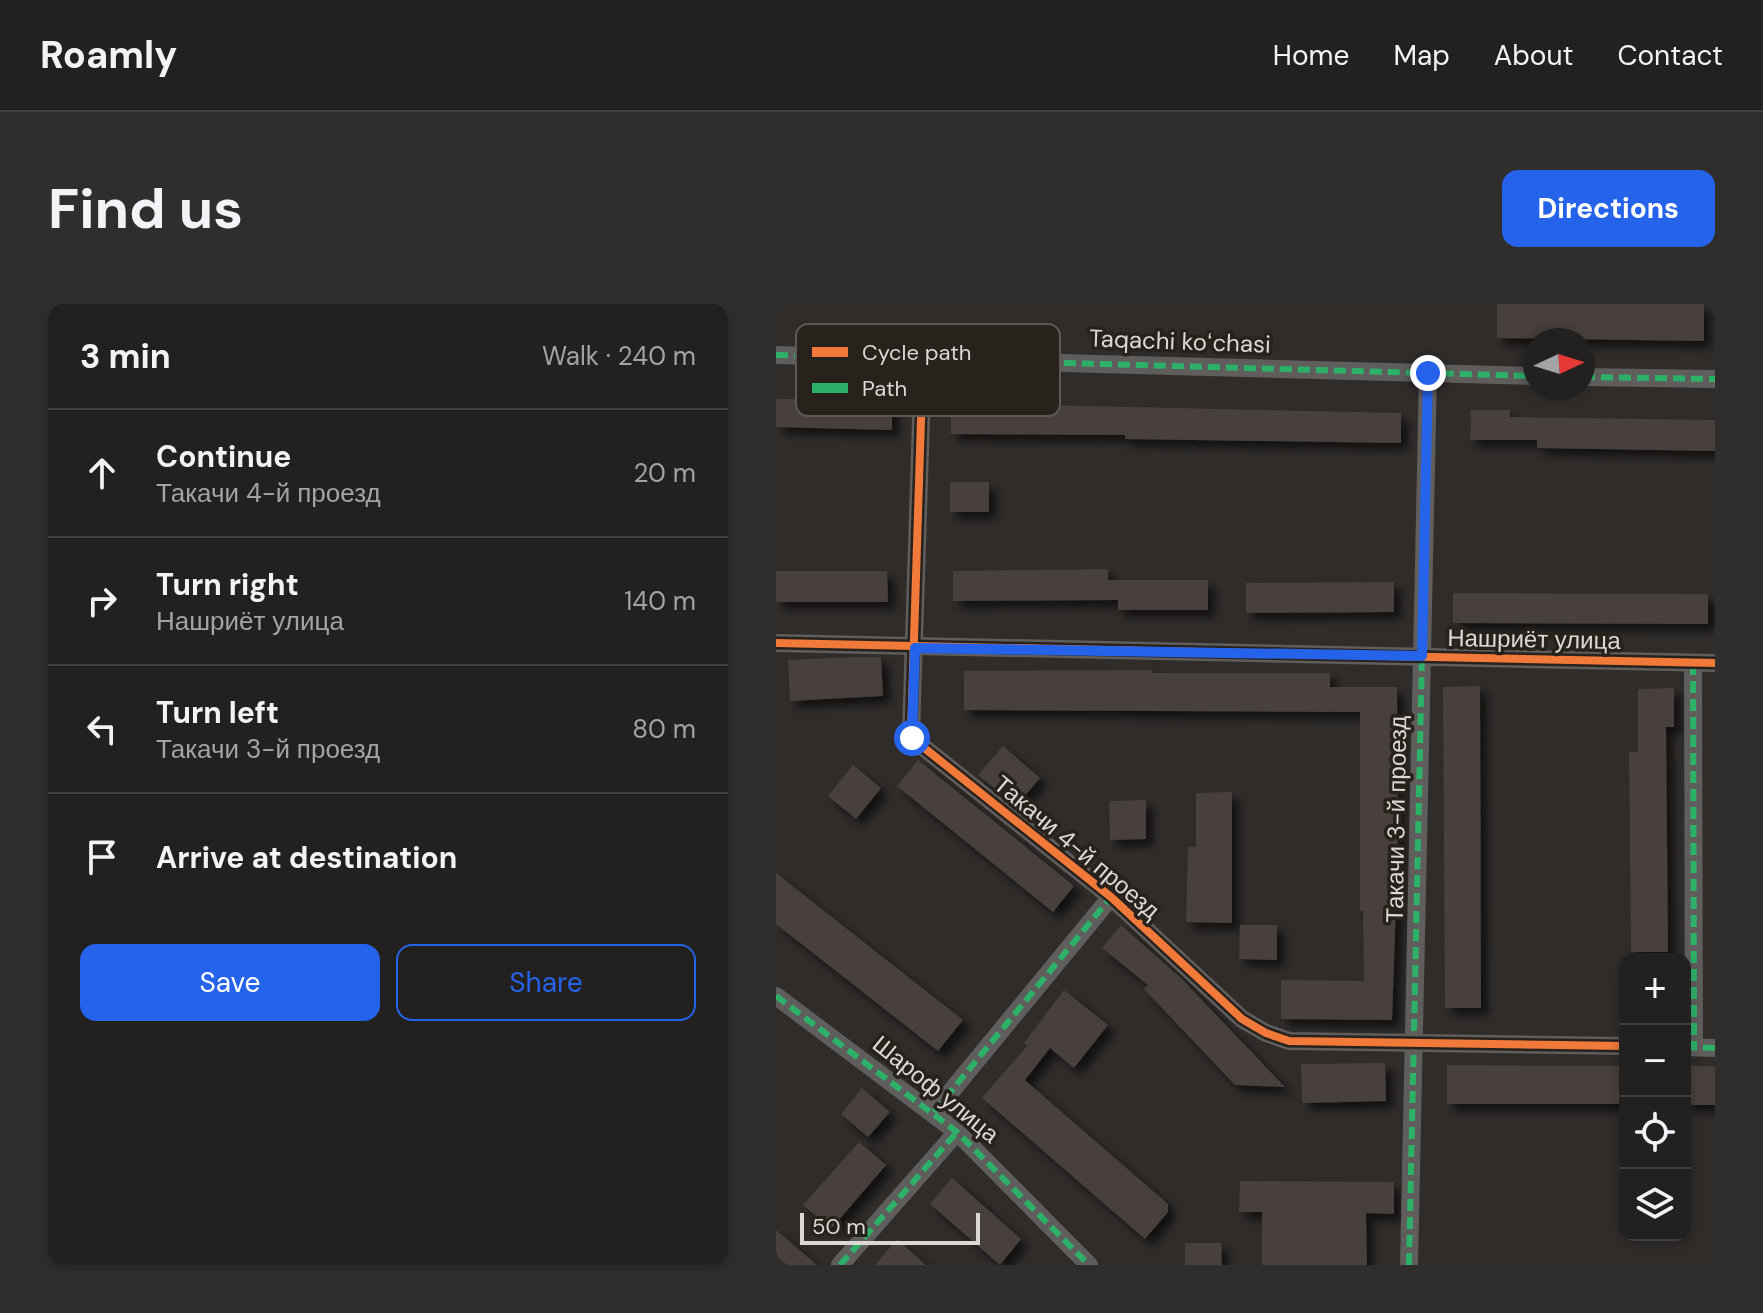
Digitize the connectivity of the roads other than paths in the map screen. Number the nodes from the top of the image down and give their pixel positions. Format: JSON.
{"nodes":[{"id":1,"x":776,"y":355,"type":"edge"},
{"id":2,"x":796,"y":355,"type":"edge"},
{"id":3,"x":1060,"y":361,"type":"edge"},
{"id":4,"x":1428,"y":373,"type":"junction"},
{"id":5,"x":1523,"y":376,"type":"edge"},
{"id":6,"x":1595,"y":377,"type":"edge"},
{"id":7,"x":1715,"y":379,"type":"edge"},
{"id":8,"x":921,"y":416,"type":"edge"},
{"id":9,"x":776,"y":643,"type":"edge"},
{"id":10,"x":915,"y":648,"type":"junction"},
{"id":11,"x":1422,"y":656,"type":"junction"},
{"id":12,"x":1693,"y":663,"type":"junction"},
{"id":13,"x":1715,"y":663,"type":"edge"},
{"id":14,"x":1111,"y":897,"type":"junction"},
{"id":15,"x":776,"y":996,"type":"edge"},
{"id":16,"x":1690,"y":1025,"type":"edge"},
{"id":17,"x":1416,"y":1043,"type":"junction"},
{"id":18,"x":1619,"y":1046,"type":"edge"},
{"id":19,"x":1691,"y":1047,"type":"edge"},
{"id":20,"x":1715,"y":1048,"type":"edge"},
{"id":21,"x":934,"y":1112,"type":"junction"},
{"id":22,"x":957,"y":1132,"type":"junction"},
{"id":23,"x":840,"y":1265,"type":"edge"},
{"id":24,"x":1089,"y":1265,"type":"edge"},
{"id":25,"x":1409,"y":1265,"type":"edge"}],
"edges":[{"from":1,"to":2,"type":"street","name":"Taqachi koʻchasi"},
{"from":3,"to":4,"type":"street","name":"Taqachi koʻchasi"},
{"from":4,"to":5,"type":"street","name":"Taqachi koʻchasi"},
{"from":4,"to":11,"type":"street","name":"Такачи 3-й проезд"},
{"from":6,"to":7,"type":"street"},
{"from":8,"to":10,"type":"street","name":"Такачи 4-й проезд"},
{"from":9,"to":10,"type":"street","name":"Нашриёт улица"},
{"from":10,"to":11,"type":"street","name":"Нашриёт улица"},
{"from":10,"to":14,"type":"street","name":"Такачи 4-й проезд"},
{"from":11,"to":12,"type":"street","name":"Нашриёт улица"},
{"from":11,"to":17,"type":"street","name":"Такачи 3-й проезд"},
{"from":12,"to":13,"type":"street","name":"Нашриёт улица"},
{"from":12,"to":16,"type":"street"},
{"from":14,"to":17,"type":"street","name":"Такачи 4-й проезд"},
{"from":14,"to":21,"type":"street"},
{"from":15,"to":21,"type":"street","name":"Шароф улица"},
{"from":17,"to":18,"type":"street","name":"Такачи 4-й проезд"},
{"from":17,"to":25,"type":"street","name":"Такачи 3-й проезд"},
{"from":19,"to":20,"type":"street"},
{"from":21,"to":22,"type":"street","name":"Шароф улица"},
{"from":22,"to":23,"type":"street"},
{"from":22,"to":24,"type":"street","name":"Шароф улица"}]}
